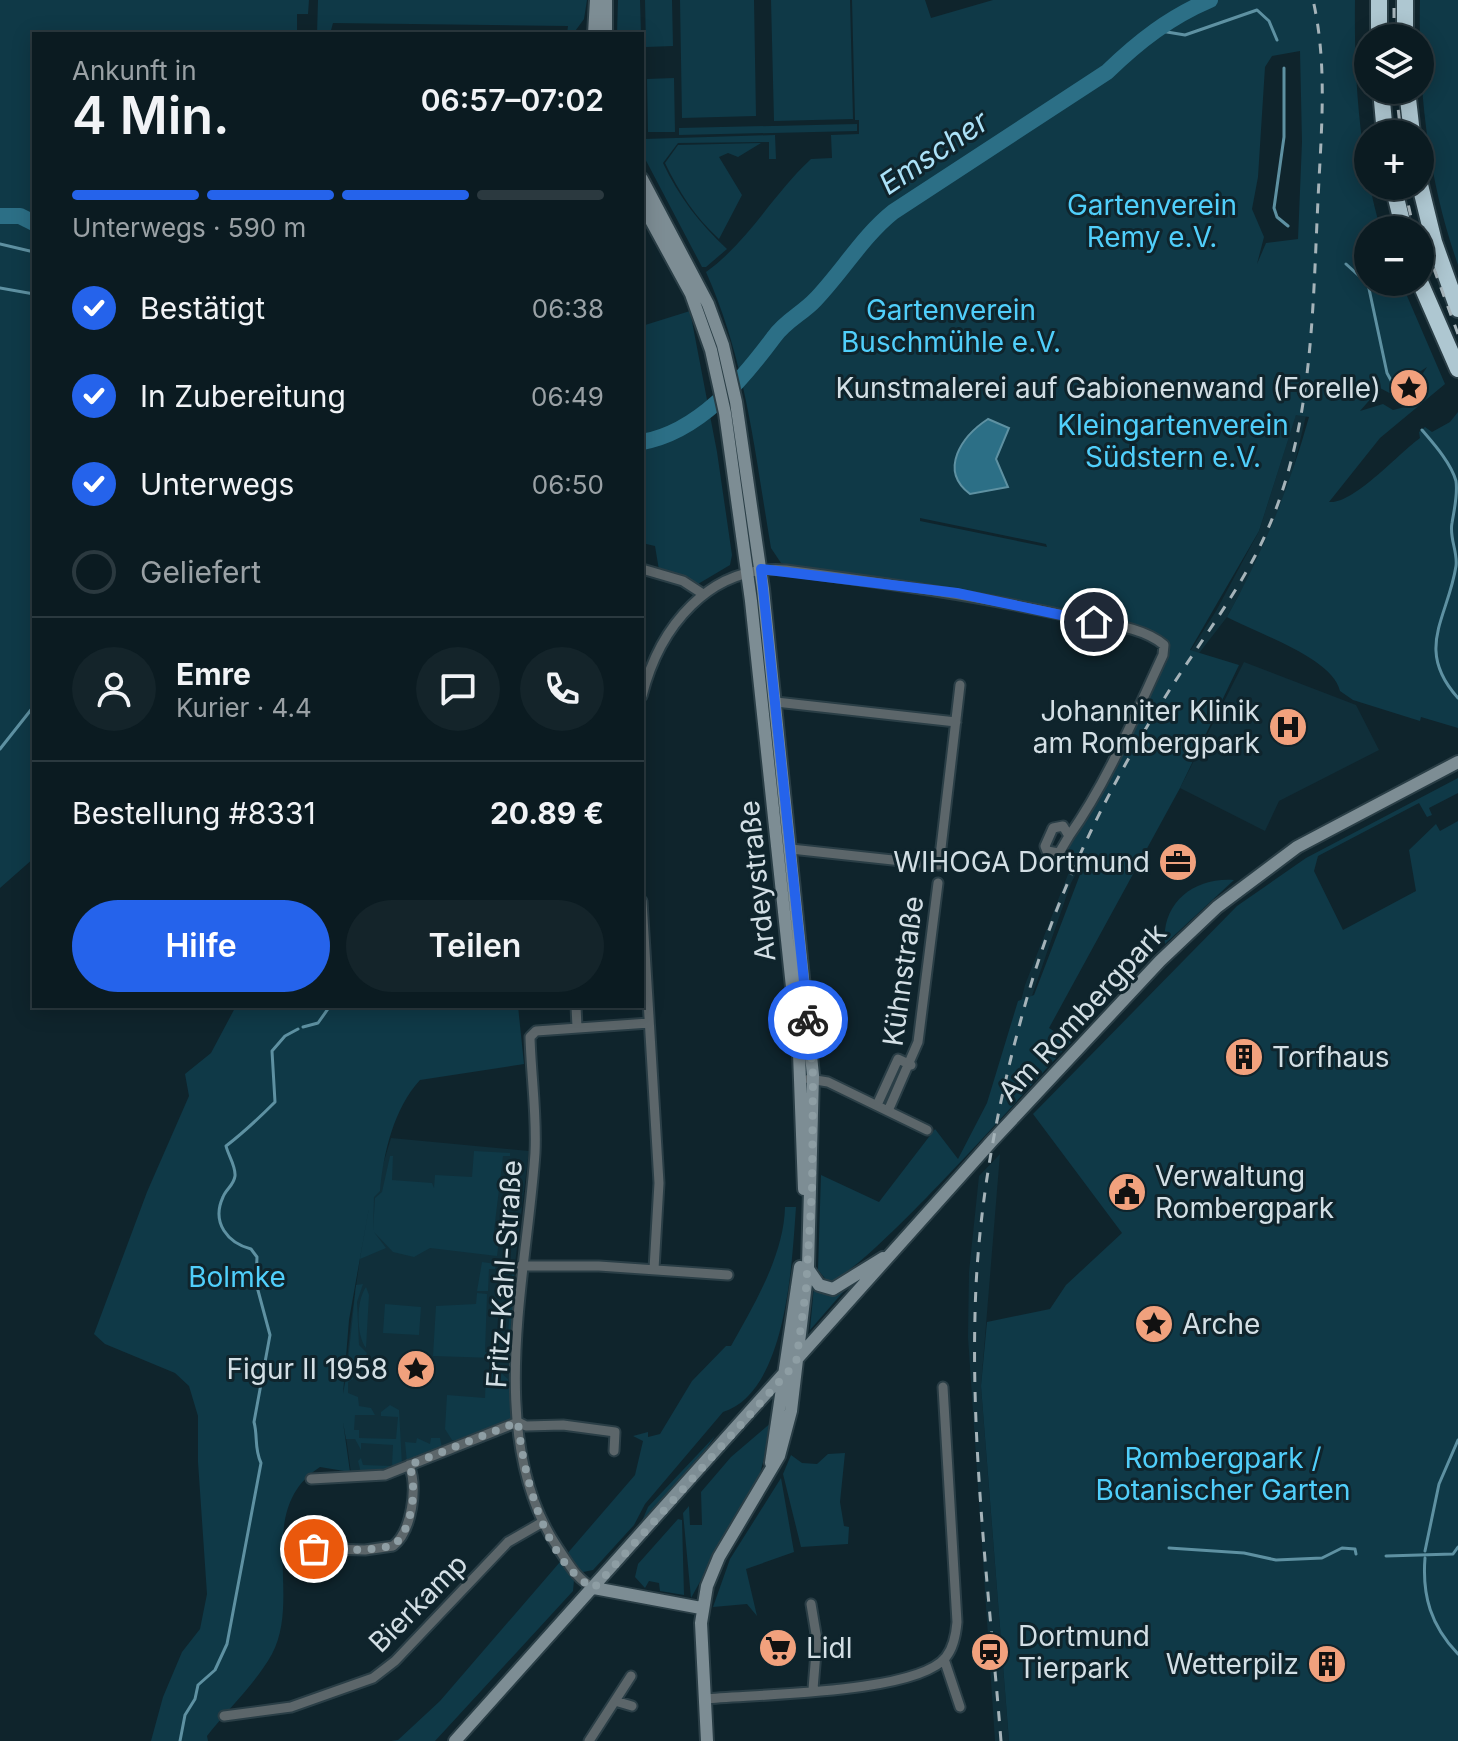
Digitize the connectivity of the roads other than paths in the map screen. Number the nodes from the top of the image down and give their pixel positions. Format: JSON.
{"nodes":[{"id":1,"x":596,"y":0,"type":"edge"},
{"id":2,"x":606,"y":0,"type":"edge"},
{"id":3,"x":1379,"y":0,"type":"edge"},
{"id":4,"x":1405,"y":0,"type":"edge"},
{"id":5,"x":1379,"y":24,"type":"edge"},
{"id":6,"x":1405,"y":24,"type":"edge"},
{"id":7,"x":594,"y":32,"type":"edge"},
{"id":8,"x":606,"y":32,"type":"edge"},
{"id":9,"x":644,"y":183,"type":"edge"},
{"id":10,"x":1424,"y":200,"type":"edge"},
{"id":11,"x":644,"y":208,"type":"edge"},
{"id":12,"x":1426,"y":296,"type":"edge"},
{"id":13,"x":1458,"y":309,"type":"edge"},
{"id":14,"x":1458,"y":369,"type":"edge"},
{"id":15,"x":761,"y":569,"type":"junction"},
{"id":16,"x":644,"y":570,"type":"edge"},
{"id":17,"x":747,"y":572,"type":"junction"},
{"id":18,"x":703,"y":594,"type":"junction"},
{"id":19,"x":960,"y":685,"type":"dead end"},
{"id":20,"x":644,"y":688,"type":"edge"},
{"id":21,"x":776,"y":702,"type":"junction"},
{"id":22,"x":956,"y":722,"type":"junction"},
{"id":23,"x":1458,"y":762,"type":"edge"},
{"id":24,"x":1069,"y":836,"type":"dead end"},
{"id":25,"x":791,"y":849,"type":"junction"},
{"id":26,"x":938,"y":883,"type":"dead end"},
{"id":27,"x":644,"y":936,"type":"edge"},
{"id":28,"x":576,"y":1008,"type":"edge"},
{"id":29,"x":649,"y":1023,"type":"junction"},
{"id":30,"x":577,"y":1027,"type":"junction"},
{"id":31,"x":911,"y":1065,"type":"junction"},
{"id":32,"x":807,"y":1079,"type":"junction"},
{"id":33,"x":877,"y":1105,"type":"junction"},
{"id":34,"x":888,"y":1111,"type":"junction"},
{"id":35,"x":927,"y":1130,"type":"dead end"},
{"id":36,"x":896,"y":1250,"type":"junction"},
{"id":37,"x":521,"y":1266,"type":"junction"},
{"id":38,"x":808,"y":1266,"type":"junction"},
{"id":39,"x":654,"y":1269,"type":"junction"},
{"id":40,"x":728,"y":1275,"type":"dead end"},
{"id":41,"x":796,"y":1363,"type":"junction"},
{"id":42,"x":783,"y":1378,"type":"junction"},
{"id":43,"x":943,"y":1387,"type":"dead end"},
{"id":44,"x":518,"y":1422,"type":"junction"},
{"id":45,"x":614,"y":1451,"type":"dead end"},
{"id":46,"x":409,"y":1465,"type":"junction"},
{"id":47,"x":771,"y":1470,"type":"junction"},
{"id":48,"x":311,"y":1479,"type":"dead end"},
{"id":49,"x":541,"y":1523,"type":"junction"},
{"id":50,"x":288,"y":1548,"type":"dead end"},
{"id":51,"x":594,"y":1588,"type":"junction"},
{"id":52,"x":811,"y":1604,"type":"dead end"},
{"id":53,"x":701,"y":1608,"type":"junction"},
{"id":54,"x":944,"y":1659,"type":"junction"},
{"id":55,"x":631,"y":1676,"type":"dead end"},
{"id":56,"x":813,"y":1689,"type":"junction"},
{"id":57,"x":705,"y":1699,"type":"junction"},
{"id":58,"x":615,"y":1701,"type":"junction"},
{"id":59,"x":632,"y":1706,"type":"dead end"},
{"id":60,"x":960,"y":1707,"type":"dead end"},
{"id":61,"x":224,"y":1716,"type":"dead end"},
{"id":62,"x":455,"y":1741,"type":"edge"},
{"id":63,"x":589,"y":1741,"type":"edge"},
{"id":64,"x":707,"y":1741,"type":"edge"}],
"edges":[{"from":1,"to":7,"type":"main road"},
{"from":2,"to":8,"type":"main road"},
{"from":3,"to":5,"type":"highway"},
{"from":4,"to":6,"type":"highway"},
{"from":9,"to":15,"type":"main road","name":"Ardeystraße"},
{"from":10,"to":13,"type":"highway"},
{"from":11,"to":17,"type":"main road","name":"Ardeystraße"},
{"from":12,"to":14,"type":"highway"},
{"from":15,"to":17,"type":"street"},
{"from":15,"to":21,"type":"main road","name":"Ardeystraße"},
{"from":15,"to":24,"type":"street"},
{"from":16,"to":18,"type":"street"},
{"from":17,"to":18,"type":"street"},
{"from":17,"to":32,"type":"main road","name":"Ardeystraße"},
{"from":18,"to":20,"type":"street"},
{"from":19,"to":22,"type":"street"},
{"from":21,"to":22,"type":"street"},
{"from":21,"to":25,"type":"main road","name":"Ardeystraße"},
{"from":22,"to":25,"type":"street"},
{"from":23,"to":36,"type":"main road","name":"Am Rombergpark"},
{"from":25,"to":32,"type":"main road","name":"Ardeystraße"},
{"from":26,"to":31,"type":"street","name":"Kühnstraße"},
{"from":27,"to":29,"type":"street"},
{"from":28,"to":30,"type":"street"},
{"from":29,"to":30,"type":"street"},
{"from":29,"to":39,"type":"street"},
{"from":30,"to":37,"type":"street","name":"Fritz-Kahl-Straße"},
{"from":31,"to":33,"type":"street","name":"Kühnstraße"},
{"from":31,"to":34,"type":"street","name":"Kühnstraße"},
{"from":32,"to":33,"type":"street"},
{"from":32,"to":38,"type":"main road","name":"Ardeystraße"},
{"from":32,"to":42,"type":"main road","name":"Ardeystraße"},
{"from":33,"to":34,"type":"street"},
{"from":34,"to":35,"type":"street"},
{"from":36,"to":38,"type":"main road"},
{"from":36,"to":41,"type":"main road","name":"Am Rombergpark"},
{"from":37,"to":39,"type":"street"},
{"from":37,"to":44,"type":"street","name":"Fritz-Kahl-Straße"},
{"from":38,"to":41,"type":"main road","name":"Ardeystraße"},
{"from":39,"to":40,"type":"street"},
{"from":41,"to":42,"type":"main road","name":"Am Rombergpark"},
{"from":41,"to":47,"type":"main road","name":"Ardeystraße"},
{"from":42,"to":47,"type":"main road","name":"Ardeystraße"},
{"from":42,"to":51,"type":"main road","name":"Am Rombergpark"},
{"from":43,"to":54,"type":"street"},
{"from":44,"to":45,"type":"street"},
{"from":44,"to":46,"type":"street"},
{"from":44,"to":49,"type":"street","name":"Fritz-Kahl-Straße"},
{"from":46,"to":48,"type":"street"},
{"from":46,"to":50,"type":"street"},
{"from":47,"to":53,"type":"main road"},
{"from":49,"to":51,"type":"street","name":"Fritz-Kahl-Straße"},
{"from":49,"to":61,"type":"street","name":"Bierkamp"},
{"from":51,"to":53,"type":"main road"},
{"from":51,"to":62,"type":"main road","name":"Am Rombergpark"},
{"from":52,"to":56,"type":"street"},
{"from":53,"to":57,"type":"main road"},
{"from":54,"to":56,"type":"street"},
{"from":54,"to":60,"type":"street"},
{"from":55,"to":58,"type":"street"},
{"from":56,"to":57,"type":"street"},
{"from":57,"to":64,"type":"main road"},
{"from":58,"to":59,"type":"street"},
{"from":58,"to":63,"type":"street"}]}
